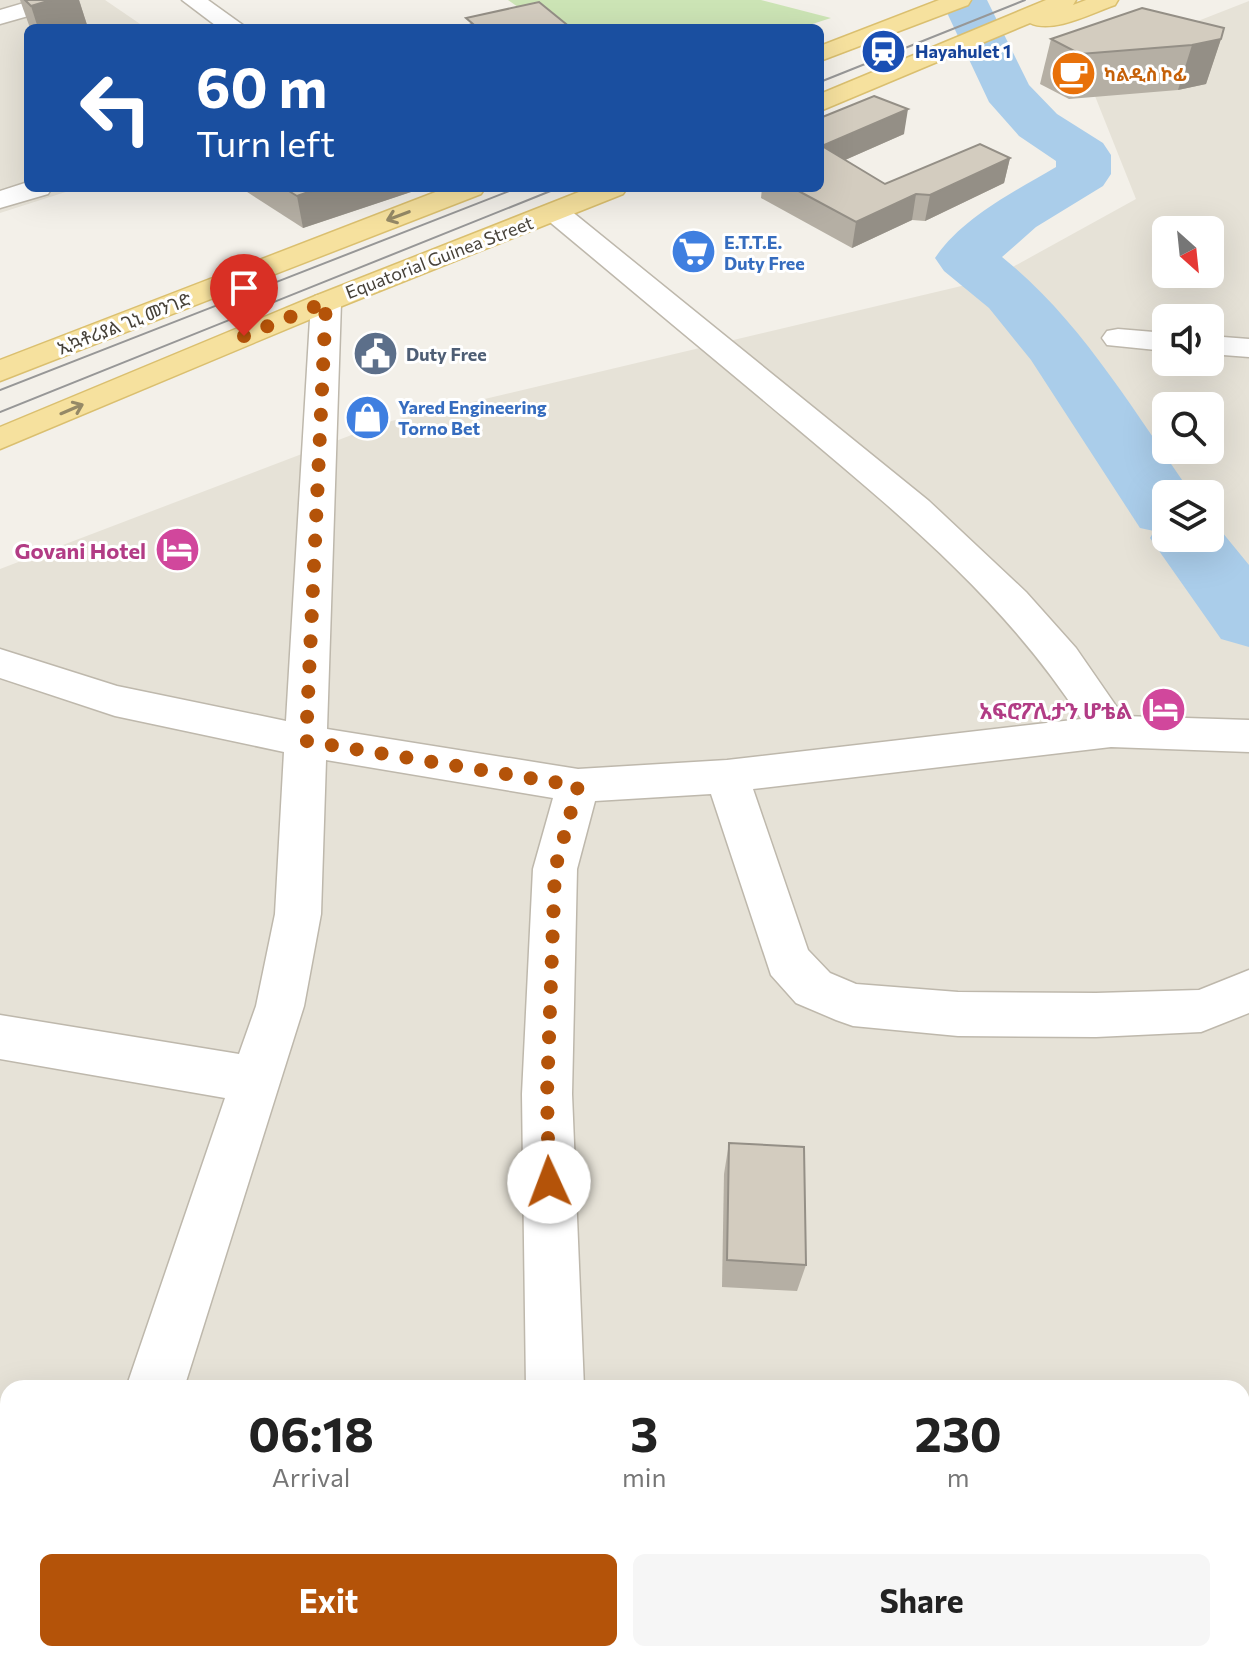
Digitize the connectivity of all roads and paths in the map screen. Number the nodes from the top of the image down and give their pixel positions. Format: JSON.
{"nodes":[{"id":1,"x":59,"y":0,"type":"edge"},
{"id":2,"x":193,"y":0,"type":"edge"},
{"id":3,"x":960,"y":0,"type":"edge"},
{"id":4,"x":1065,"y":0,"type":"edge"},
{"id":5,"x":1107,"y":0,"type":"edge"},
{"id":6,"x":909,"y":12,"type":"edge"},
{"id":7,"x":0,"y":17,"type":"edge"},
{"id":8,"x":229,"y":24,"type":"edge"},
{"id":9,"x":1009,"y":25,"type":"junction"},
{"id":10,"x":824,"y":52,"type":"edge"},
{"id":11,"x":824,"y":101,"type":"edge"},
{"id":12,"x":25,"y":192,"type":"edge"},
{"id":13,"x":461,"y":192,"type":"edge"},
{"id":14,"x":603,"y":192,"type":"edge"},
{"id":15,"x":0,"y":200,"type":"edge"},
{"id":16,"x":555,"y":212,"type":"junction"},
{"id":17,"x":326,"y":302,"type":"junction"},
{"id":18,"x":1118,"y":338,"type":"dead end"},
{"id":19,"x":1152,"y":341,"type":"edge"},
{"id":20,"x":1224,"y":346,"type":"edge"},
{"id":21,"x":1249,"y":348,"type":"edge"},
{"id":22,"x":0,"y":371,"type":"edge"},
{"id":23,"x":0,"y":439,"type":"edge"},
{"id":24,"x":0,"y":663,"type":"edge"},
{"id":25,"x":1111,"y":731,"type":"junction"},
{"id":26,"x":306,"y":741,"type":"junction"},
{"id":27,"x":1246,"y":744,"type":"edge"},
{"id":28,"x":727,"y":776,"type":"junction"},
{"id":29,"x":578,"y":786,"type":"junction"},
{"id":30,"x":1249,"y":991,"type":"edge"},
{"id":31,"x":0,"y":1037,"type":"edge"},
{"id":32,"x":256,"y":1080,"type":"junction"},
{"id":33,"x":158,"y":1380,"type":"edge"},
{"id":34,"x":555,"y":1380,"type":"edge"}],
"edges":[{"from":1,"to":7,"type":"street"},
{"from":2,"to":8,"type":"street"},
{"from":3,"to":6,"type":"main road"},
{"from":4,"to":9,"type":"main road"},
{"from":5,"to":9,"type":"main road"},
{"from":6,"to":10,"type":"main road"},
{"from":9,"to":11,"type":"main road"},
{"from":12,"to":15,"type":"street"},
{"from":13,"to":22,"type":"main road","name":"ኢኳቶሪያል ጊኒ መንገድ","one_way":true},
{"from":14,"to":16,"type":"main road","name":"Equatorial Guinea Street"},
{"from":16,"to":17,"type":"main road","name":"Equatorial Guinea Street"},
{"from":16,"to":25,"type":"street"},
{"from":23,"to":17,"type":"main road","name":"Equatorial Guinea Street","one_way":true},
{"from":17,"to":26,"type":"street"},
{"from":18,"to":19,"type":"street"},
{"from":20,"to":21,"type":"street"},
{"from":24,"to":26,"type":"street"},
{"from":25,"to":27,"type":"street"},
{"from":25,"to":28,"type":"street"},
{"from":26,"to":29,"type":"street"},
{"from":26,"to":32,"type":"street"},
{"from":28,"to":29,"type":"street"},
{"from":28,"to":30,"type":"street"},
{"from":29,"to":34,"type":"street"},
{"from":31,"to":32,"type":"street"},
{"from":32,"to":33,"type":"street"}]}
